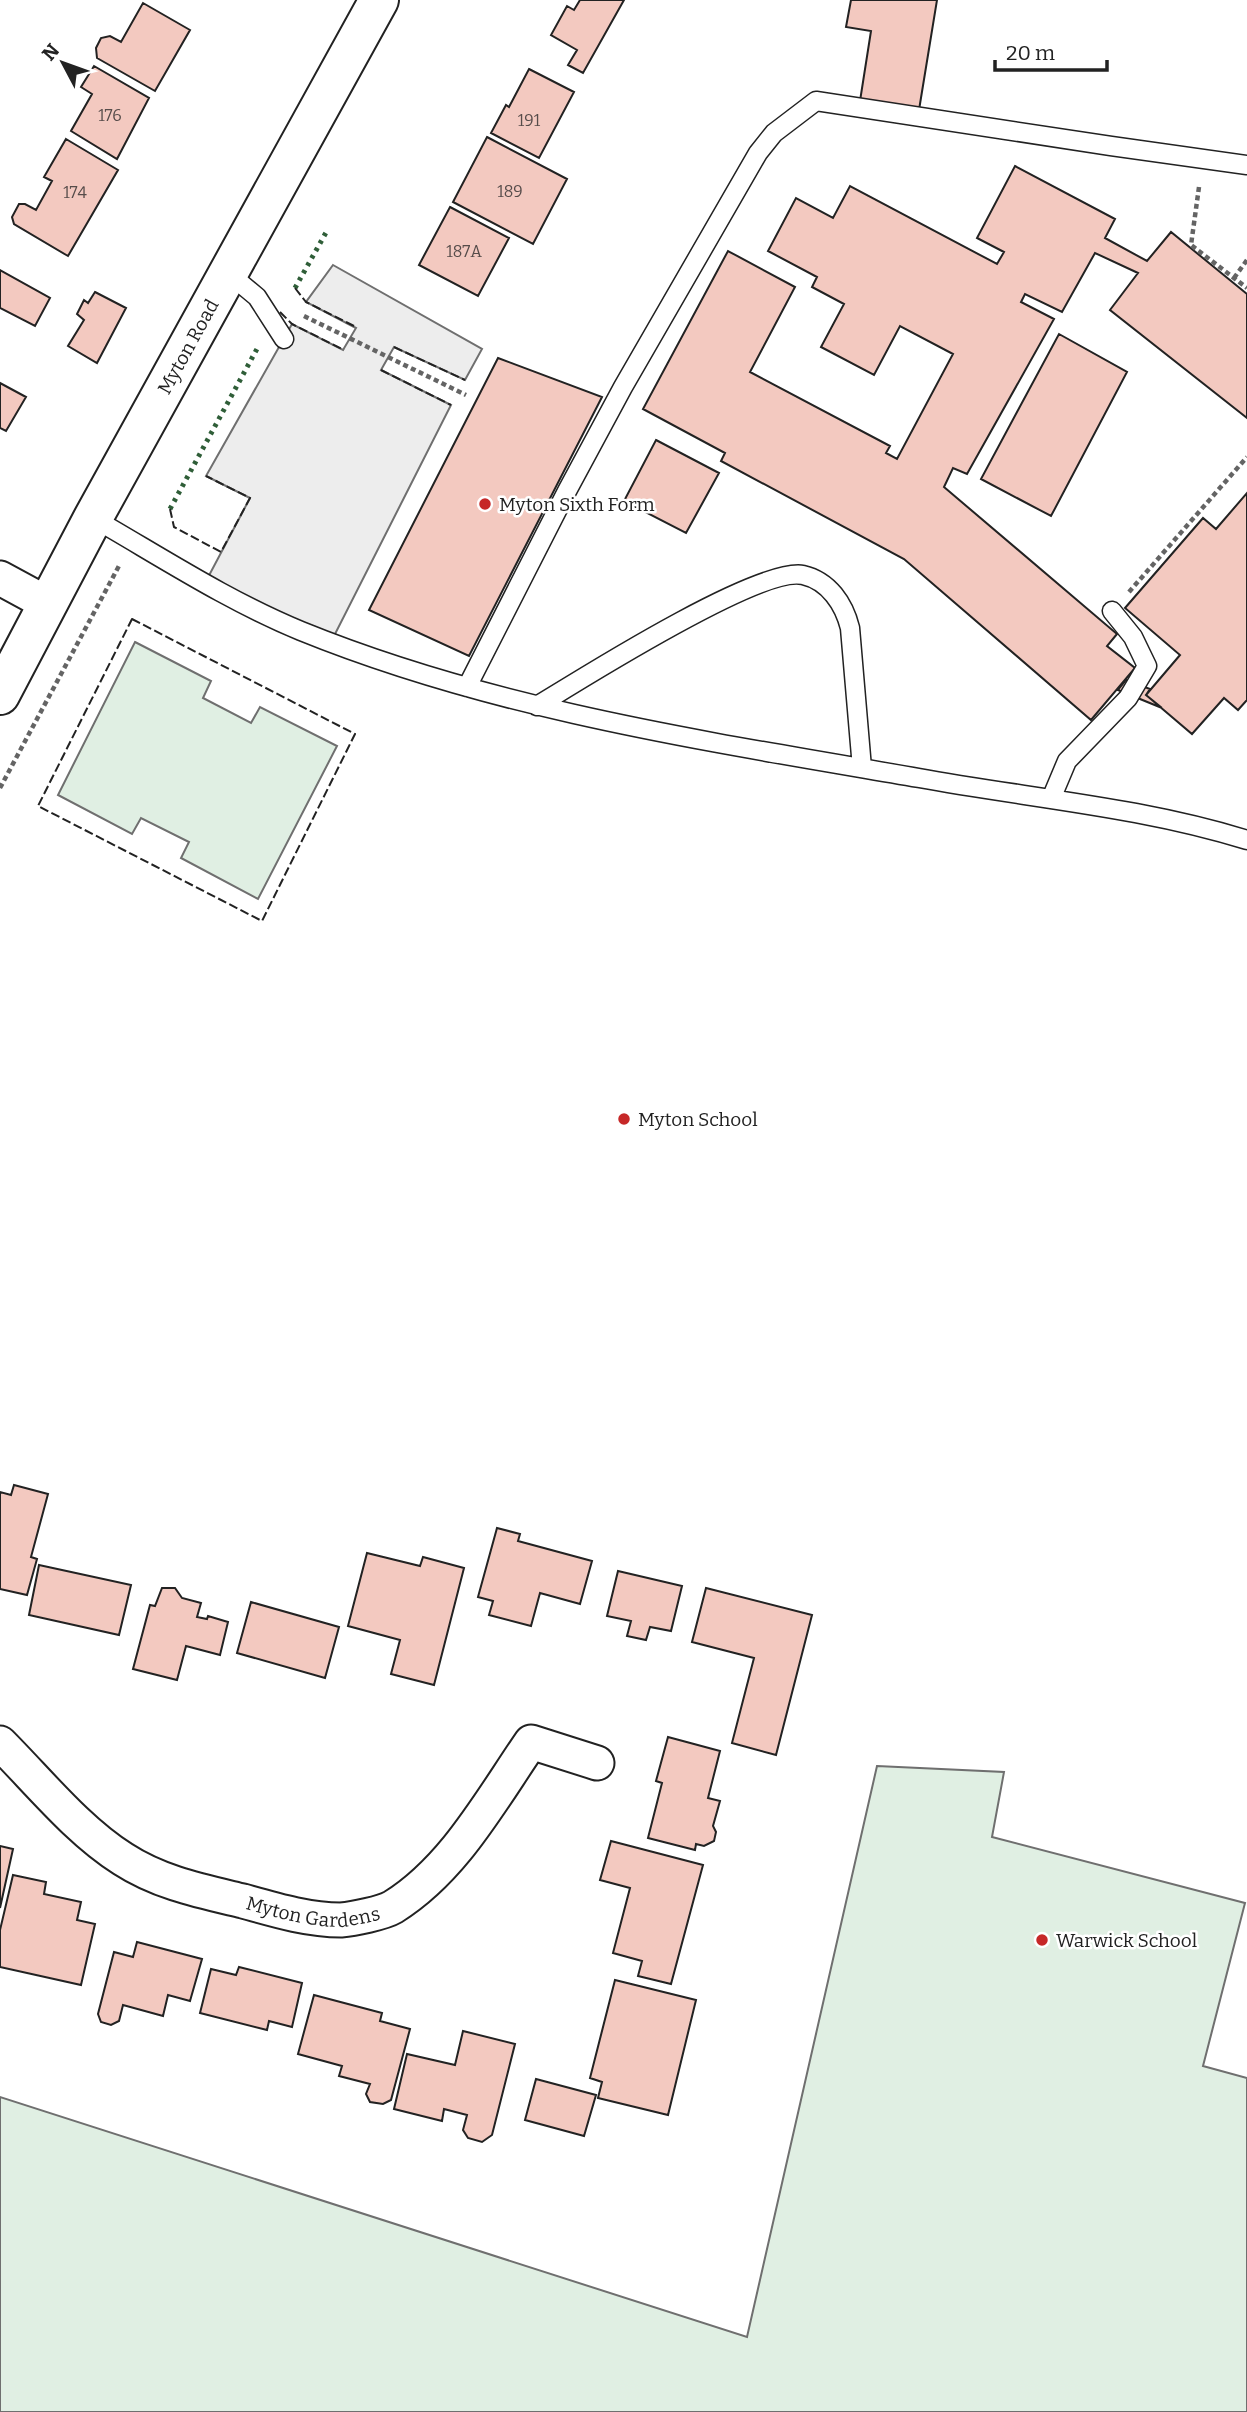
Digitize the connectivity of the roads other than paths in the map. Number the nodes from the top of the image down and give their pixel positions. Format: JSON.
{"nodes":[{"id":1,"x":379,"y":0,"type":"edge"},
{"id":2,"x":1247,"y":165,"type":"edge"},
{"id":3,"x":227,"y":272,"type":"junction"},
{"id":4,"x":284,"y":339,"type":"dead end"},
{"id":5,"x":93,"y":518,"type":"junction"},
{"id":6,"x":0,"y":578,"type":"edge"},
{"id":7,"x":48,"y":604,"type":"junction"},
{"id":8,"x":1112,"y":611,"type":"road end"},
{"id":9,"x":467,"y":687,"type":"junction"},
{"id":10,"x":0,"y":695,"type":"edge"},
{"id":11,"x":537,"y":706,"type":"junction"},
{"id":12,"x":862,"y":768,"type":"junction"},
{"id":13,"x":1051,"y":799,"type":"junction"},
{"id":14,"x":1247,"y":840,"type":"edge"},
{"id":15,"x":0,"y":1743,"type":"edge"},
{"id":16,"x":597,"y":1763,"type":"dead end"}],
"edges":[{"from":1,"to":3,"type":"main road","name":"Myton Road"},
{"from":2,"to":9,"type":"lane"},
{"from":3,"to":4,"type":"lane"},
{"from":3,"to":5,"type":"main road","name":"Myton Road"},
{"from":5,"to":7,"type":"main road","name":"Myton Road"},
{"from":5,"to":9,"type":"lane"},
{"from":6,"to":7,"type":"street"},
{"from":7,"to":10,"type":"main road","name":"Myton Road"},
{"from":8,"to":13,"type":"lane"},
{"from":9,"to":11,"type":"lane"},
{"from":11,"to":12,"type":"lane"},
{"from":11,"to":12,"type":"lane"},
{"from":12,"to":13,"type":"lane"},
{"from":13,"to":14,"type":"lane"},
{"from":15,"to":16,"type":"street","name":"Myton Gardens"}]}
